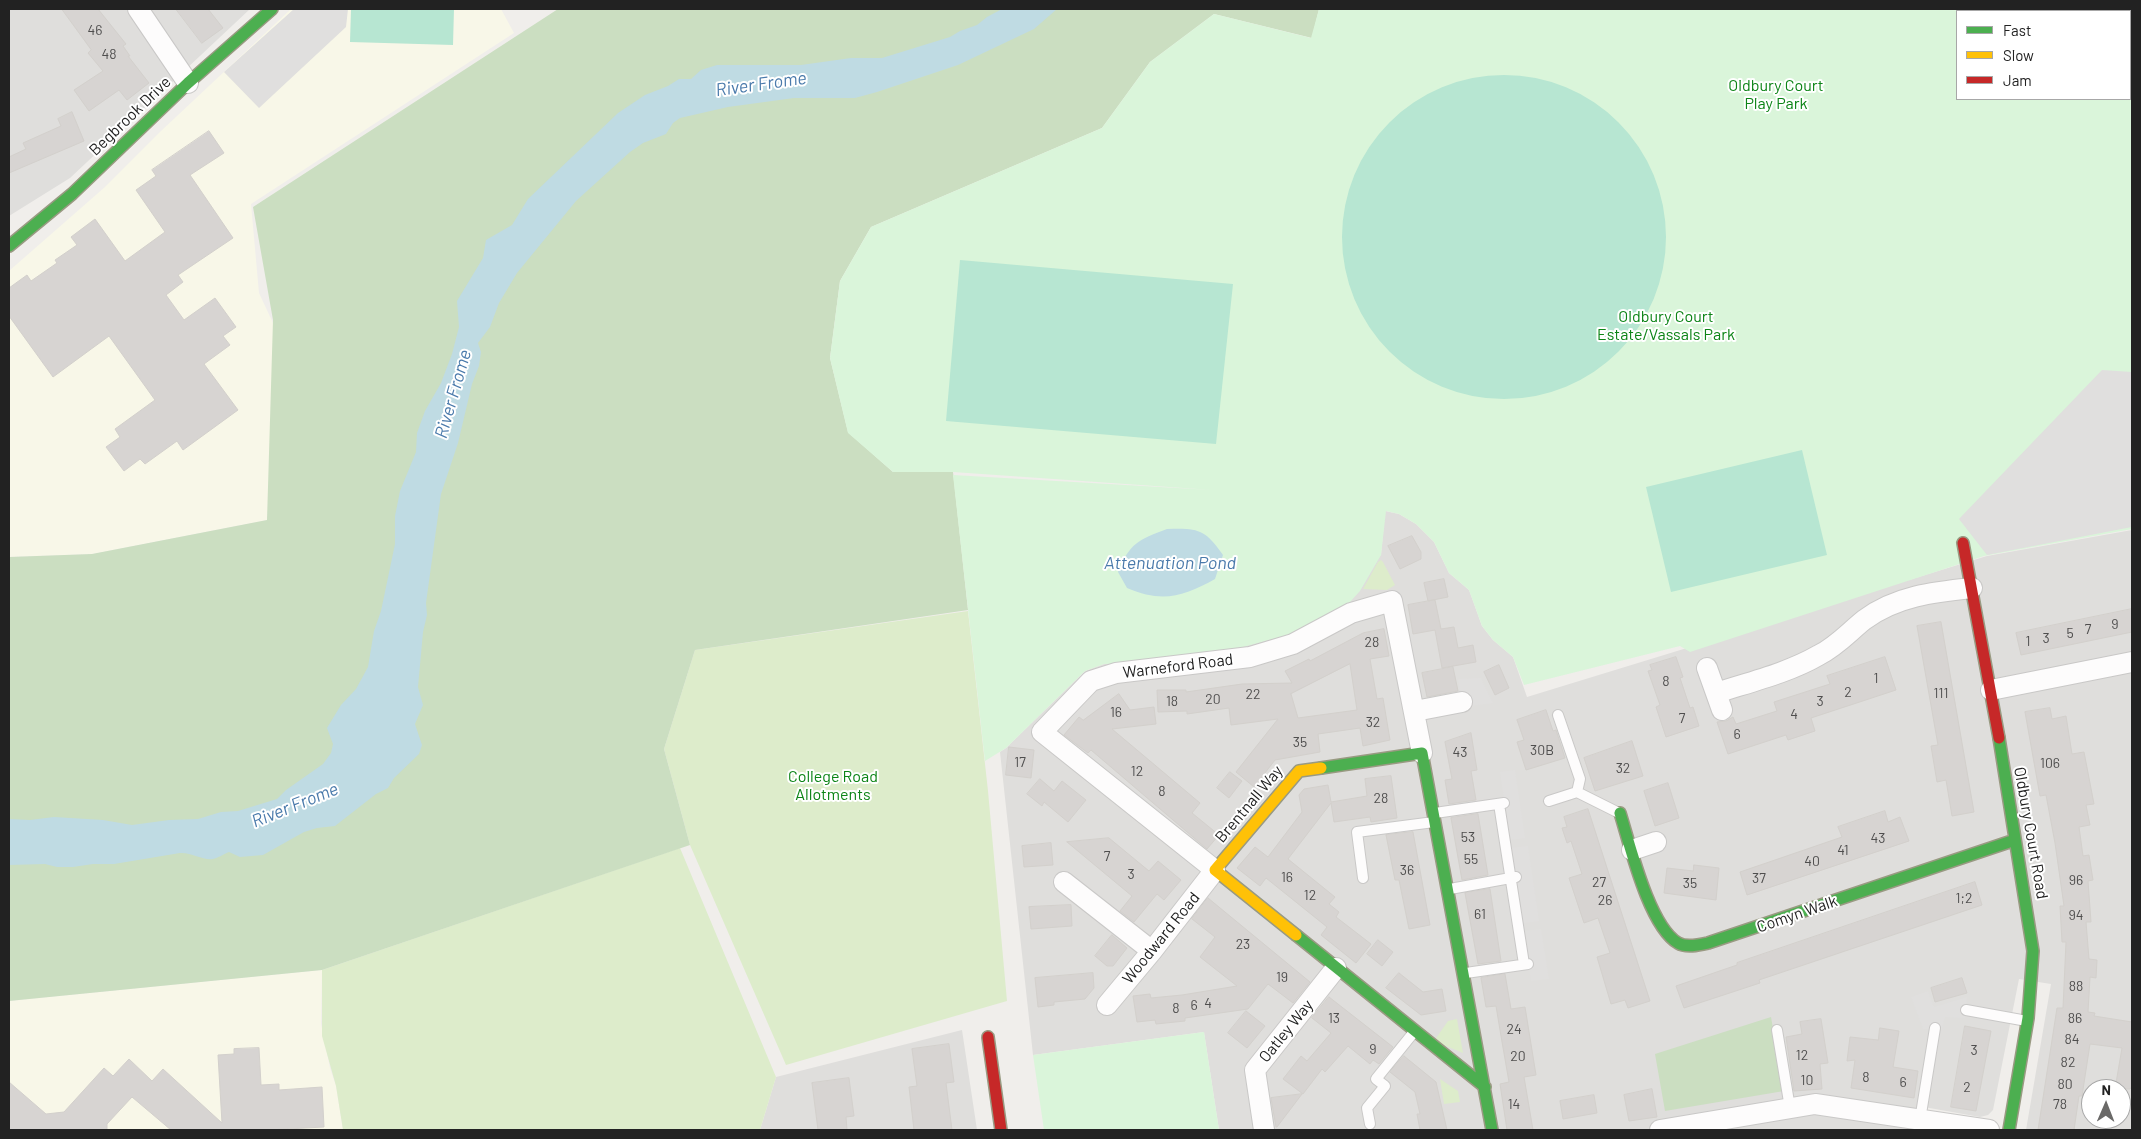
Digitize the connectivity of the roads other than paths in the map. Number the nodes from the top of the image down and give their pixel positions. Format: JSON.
{"nodes":[{"id":1,"x":138,"y":9,"type":"edge"},
{"id":2,"x":272,"y":9,"type":"edge"},
{"id":3,"x":188,"y":82,"type":"junction"},
{"id":4,"x":9,"y":246,"type":"edge"},
{"id":5,"x":1963,"y":543,"type":"dead end"},
{"id":6,"x":1972,"y":588,"type":"junction"},
{"id":7,"x":2132,"y":662,"type":"edge"},
{"id":8,"x":1706,"y":668,"type":"dead end"},
{"id":9,"x":1991,"y":690,"type":"junction"},
{"id":10,"x":1462,"y":702,"type":"dead end"},
{"id":11,"x":1415,"y":711,"type":"junction"},
{"id":12,"x":1558,"y":715,"type":"dead end"},
{"id":13,"x":1422,"y":754,"type":"junction"},
{"id":14,"x":1577,"y":792,"type":"junction"},
{"id":15,"x":1549,"y":800,"type":"dead end"},
{"id":16,"x":1620,"y":814,"type":"joint"},
{"id":17,"x":1434,"y":817,"type":"junction"},
{"id":18,"x":2015,"y":840,"type":"junction"},
{"id":19,"x":1656,"y":842,"type":"dead end"},
{"id":20,"x":1632,"y":850,"type":"junction"},
{"id":21,"x":1215,"y":870,"type":"junction"},
{"id":22,"x":1363,"y":878,"type":"dead end"},
{"id":23,"x":1513,"y":878,"type":"junction"},
{"id":24,"x":1064,"y":882,"type":"dead end"},
{"id":25,"x":1449,"y":889,"type":"junction"},
{"id":26,"x":1152,"y":952,"type":"junction"},
{"id":27,"x":1336,"y":968,"type":"junction"},
{"id":28,"x":1465,"y":974,"type":"junction"},
{"id":29,"x":1107,"y":1005,"type":"dead end"},
{"id":30,"x":1966,"y":1010,"type":"dead end"},
{"id":31,"x":2028,"y":1021,"type":"junction"},
{"id":32,"x":1935,"y":1028,"type":"dead end"},
{"id":33,"x":1777,"y":1030,"type":"dead end"},
{"id":34,"x":1415,"y":1031,"type":"junction"},
{"id":35,"x":988,"y":1037,"type":"dead end"},
{"id":36,"x":1485,"y":1087,"type":"junction"},
{"id":37,"x":1790,"y":1108,"type":"junction"},
{"id":38,"x":1920,"y":1120,"type":"junction"},
{"id":39,"x":1370,"y":1124,"type":"dead end"},
{"id":40,"x":1733,"y":1124,"type":"edge"},
{"id":41,"x":1001,"y":1130,"type":"edge"},
{"id":42,"x":1264,"y":1130,"type":"edge"},
{"id":43,"x":1492,"y":1130,"type":"edge"},
{"id":44,"x":1660,"y":1130,"type":"edge"},
{"id":45,"x":1990,"y":1130,"type":"edge"},
{"id":46,"x":2009,"y":1130,"type":"edge"}],
"edges":[{"from":1,"to":3,"type":"street"},
{"from":2,"to":3,"type":"street","name":"Begbrook Drive"},
{"from":3,"to":4,"type":"street","name":"Begbrook Drive"},
{"from":5,"to":6,"type":"street","name":"Oldbury Court Road"},
{"from":6,"to":8,"type":"street"},
{"from":6,"to":9,"type":"street","name":"Oldbury Court Road"},
{"from":7,"to":9,"type":"street"},
{"from":9,"to":18,"type":"street","name":"Oldbury Court Road"},
{"from":10,"to":11,"type":"street"},
{"from":11,"to":13,"type":"street","name":"Warneford Road"},
{"from":11,"to":21,"type":"street","name":"Warneford Road"},
{"from":12,"to":14,"type":"lane"},
{"from":13,"to":17,"type":"street"},
{"from":13,"to":21,"type":"street","name":"Brentnall Way"},
{"from":14,"to":15,"type":"lane"},
{"from":14,"to":16,"type":"lane","name":"Comyn Walk"},
{"from":16,"to":20,"type":"street","name":"Comyn Walk"},
{"from":17,"to":22,"type":"lane"},
{"from":17,"to":23,"type":"lane"},
{"from":17,"to":25,"type":"street"},
{"from":18,"to":20,"type":"street","name":"Comyn Walk"},
{"from":18,"to":31,"type":"street","name":"Oldbury Court Road"},
{"from":19,"to":20,"type":"street"},
{"from":21,"to":26,"type":"street","name":"Woodward Road"},
{"from":21,"to":27,"type":"street"},
{"from":23,"to":25,"type":"lane"},
{"from":23,"to":28,"type":"lane"},
{"from":24,"to":26,"type":"street"},
{"from":25,"to":28,"type":"street"},
{"from":26,"to":29,"type":"street","name":"Woodward Road"},
{"from":27,"to":34,"type":"street"},
{"from":27,"to":42,"type":"street","name":"Oatley Way"},
{"from":28,"to":36,"type":"street"},
{"from":30,"to":31,"type":"lane"},
{"from":31,"to":46,"type":"street","name":"Oldbury Court Road"},
{"from":32,"to":38,"type":"lane"},
{"from":33,"to":37,"type":"lane"},
{"from":34,"to":36,"type":"street"},
{"from":34,"to":39,"type":"lane"},
{"from":35,"to":41,"type":"street"},
{"from":36,"to":43,"type":"street"},
{"from":37,"to":38,"type":"street"},
{"from":37,"to":40,"type":"street"},
{"from":38,"to":45,"type":"street"},
{"from":40,"to":44,"type":"street"}]}
